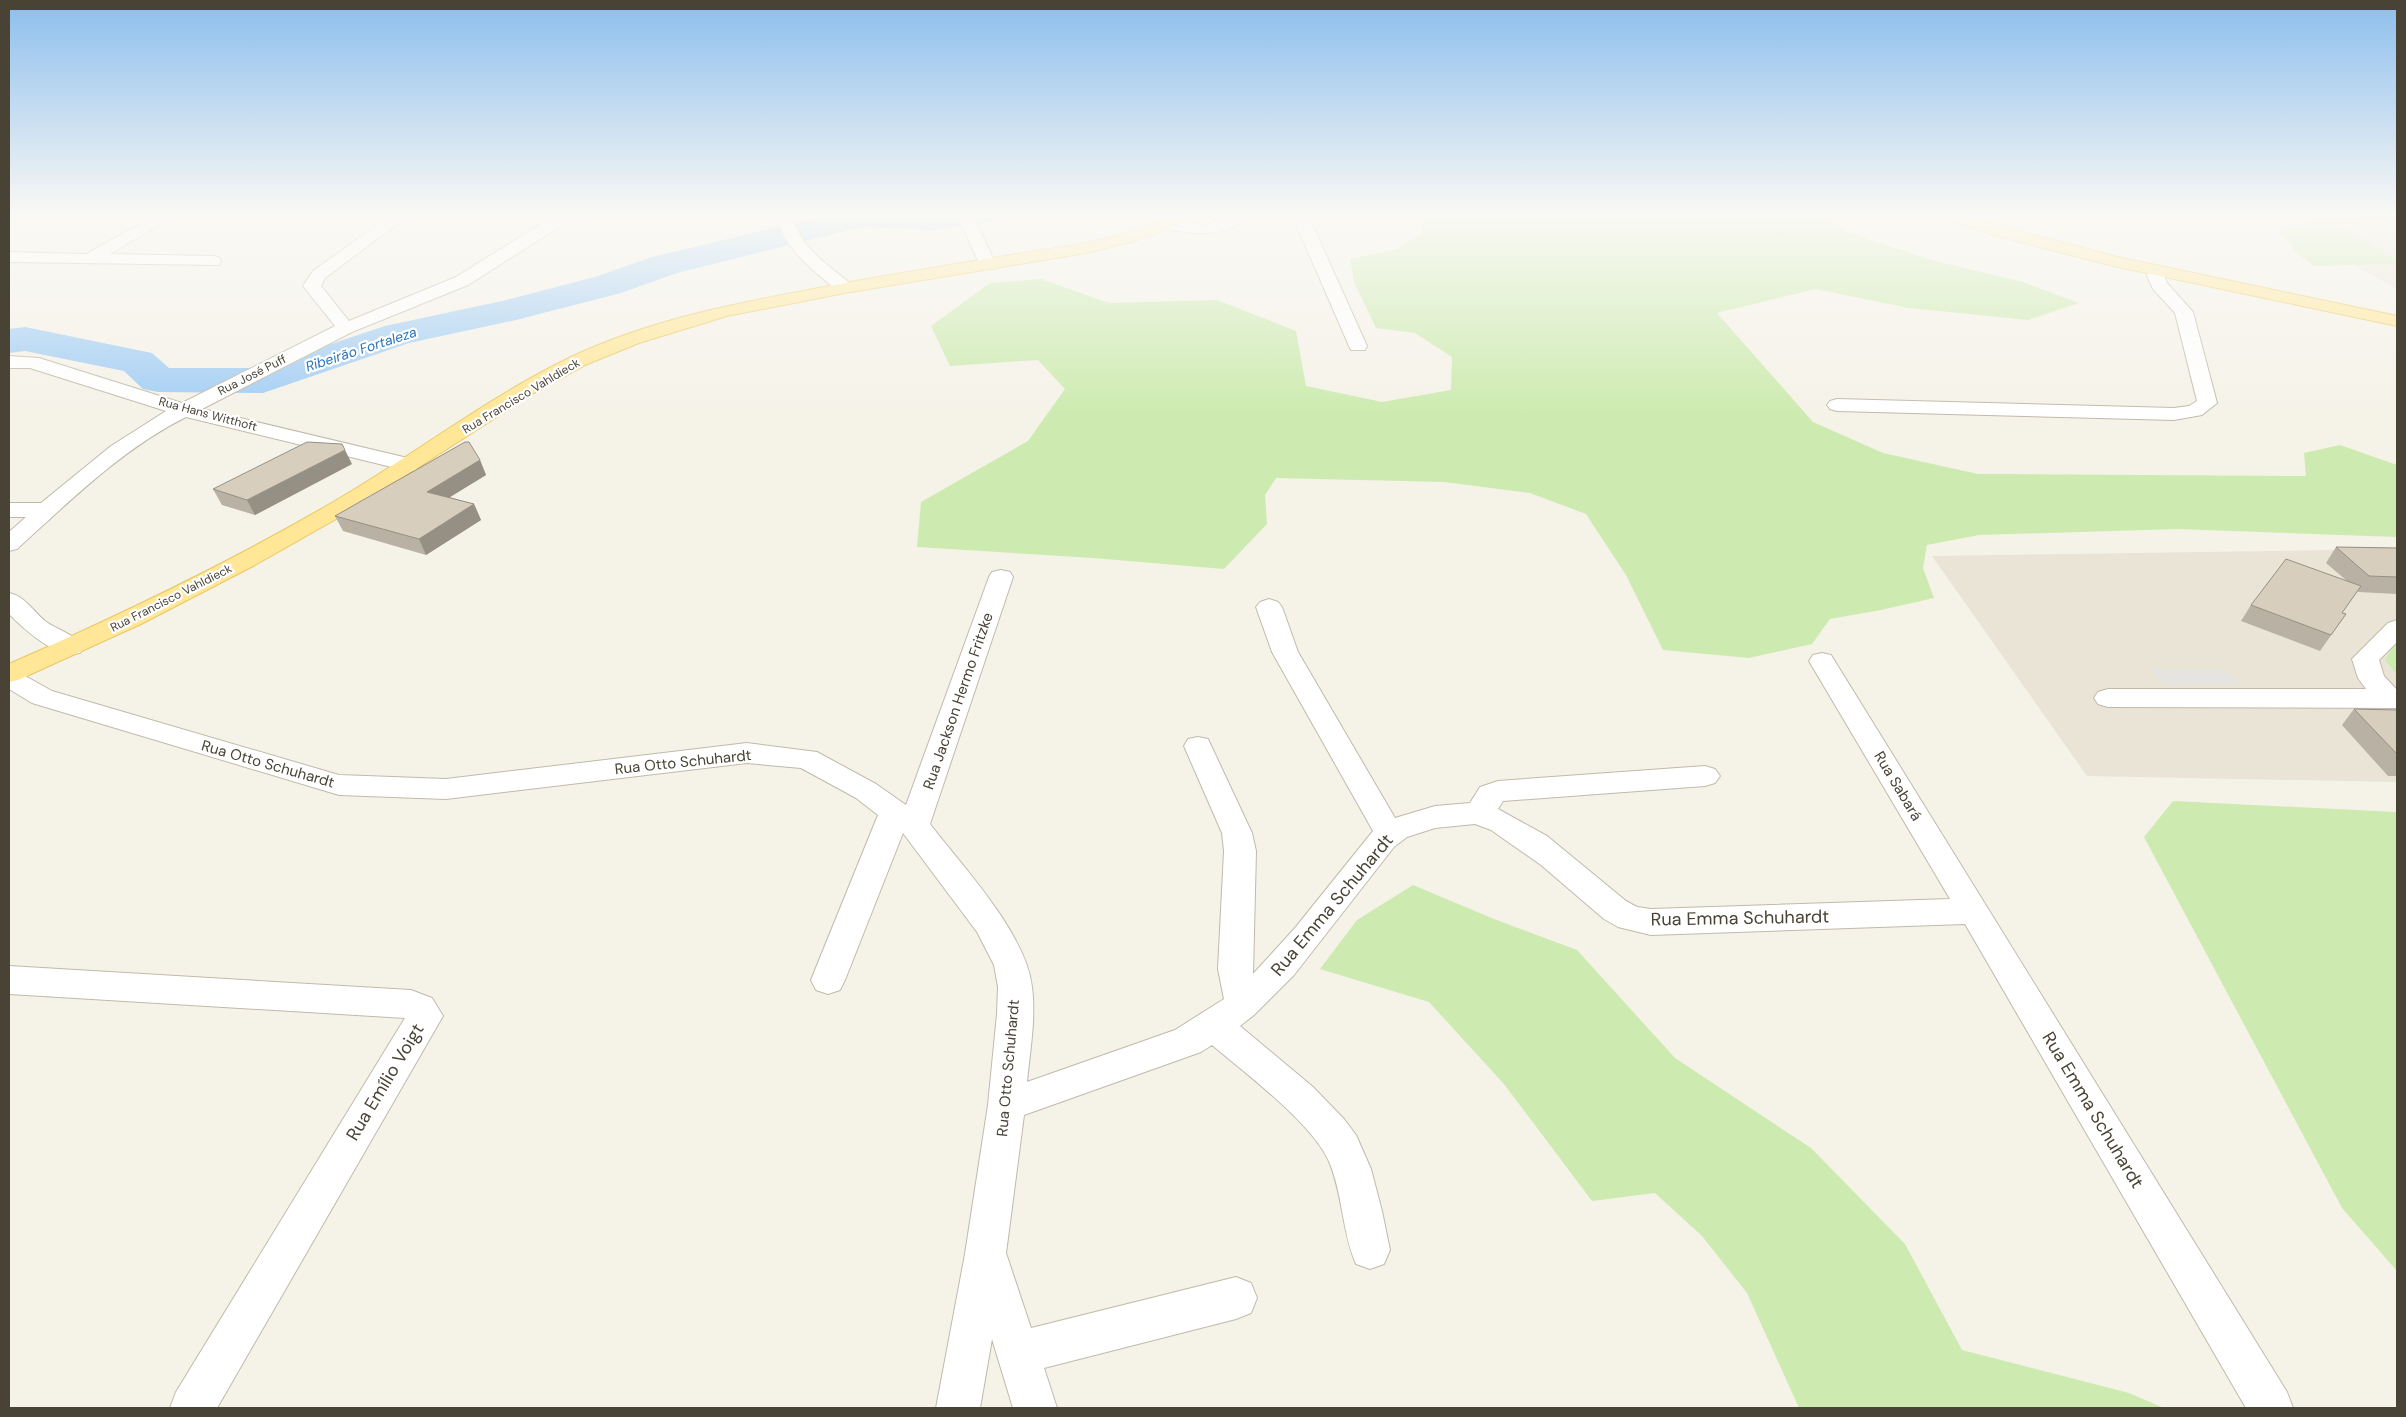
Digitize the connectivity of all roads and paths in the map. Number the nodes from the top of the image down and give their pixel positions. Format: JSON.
{"nodes":[{"id":1,"x":315,"y":281,"type":"edge"},
{"id":2,"x":459,"y":281,"type":"edge"},
{"id":3,"x":837,"y":281,"type":"edge"},
{"id":4,"x":888,"y":281,"type":"edge"},
{"id":5,"x":1329,"y":281,"type":"edge"},
{"id":6,"x":2158,"y":281,"type":"edge"},
{"id":7,"x":2204,"y":281,"type":"edge"},
{"id":8,"x":845,"y":288,"type":"junction"},
{"id":9,"x":2397,"y":321,"type":"edge"},
{"id":10,"x":346,"y":328,"type":"junction"},
{"id":11,"x":1358,"y":346,"type":"dead end"},
{"id":12,"x":9,"y":362,"type":"edge"},
{"id":13,"x":1837,"y":405,"type":"dead end"},
{"id":14,"x":183,"y":410,"type":"junction"},
{"id":15,"x":408,"y":465,"type":"junction"},
{"id":16,"x":9,"y":510,"type":"edge"},
{"id":17,"x":47,"y":510,"type":"junction"},
{"id":18,"x":9,"y":544,"type":"edge"},
{"id":19,"x":1001,"y":577,"type":"dead end"},
{"id":20,"x":9,"y":600,"type":"edge"},
{"id":21,"x":1269,"y":607,"type":"dead end"},
{"id":22,"x":2397,"y":628,"type":"edge"},
{"id":23,"x":71,"y":647,"type":"junction"},
{"id":24,"x":1822,"y":661,"type":"dead end"},
{"id":25,"x":9,"y":674,"type":"edge"},
{"id":26,"x":9,"y":678,"type":"edge"},
{"id":27,"x":2108,"y":698,"type":"dead end"},
{"id":28,"x":2393,"y":698,"type":"edge"},
{"id":29,"x":1198,"y":746,"type":"dead end"},
{"id":30,"x":1705,"y":776,"type":"dead end"},
{"id":31,"x":1482,"y":814,"type":"junction"},
{"id":32,"x":904,"y":818,"type":"junction"},
{"id":33,"x":1390,"y":833,"type":"junction"},
{"id":34,"x":1974,"y":912,"type":"junction"},
{"id":35,"x":9,"y":980,"type":"edge"},
{"id":36,"x":828,"y":980,"type":"dead end"},
{"id":37,"x":1228,"y":1015,"type":"junction"},
{"id":38,"x":1007,"y":1105,"type":"junction"},
{"id":39,"x":1370,"y":1250,"type":"dead end"},
{"id":40,"x":986,"y":1254,"type":"junction"},
{"id":41,"x":1236,"y":1298,"type":"dead end"},
{"id":42,"x":1017,"y":1353,"type":"junction"},
{"id":43,"x":192,"y":1408,"type":"edge"},
{"id":44,"x":958,"y":1408,"type":"edge"},
{"id":45,"x":1035,"y":1408,"type":"edge"},
{"id":46,"x":2271,"y":1408,"type":"edge"}],
"edges":[{"from":1,"to":10,"type":"street"},
{"from":2,"to":10,"type":"street","name":"Rua José Puff"},
{"from":3,"to":8,"type":"street"},
{"from":4,"to":8,"type":"main road","name":"Rua Francisco Vahldieck"},
{"from":5,"to":11,"type":"street"},
{"from":6,"to":13,"type":"street"},
{"from":7,"to":9,"type":"main road"},
{"from":8,"to":15,"type":"main road","name":"Rua Francisco Vahldieck"},
{"from":10,"to":14,"type":"street","name":"Rua José Puff"},
{"from":12,"to":14,"type":"street","name":"Rua Hans Witthoft"},
{"from":14,"to":15,"type":"street","name":"Rua Hans Witthoft"},
{"from":14,"to":17,"type":"street","name":"Rua José Puff"},
{"from":15,"to":23,"type":"main road","name":"Rua Francisco Vahldieck"},
{"from":16,"to":17,"type":"street"},
{"from":17,"to":18,"type":"street","name":"Rua José Puff"},
{"from":19,"to":32,"type":"street","name":"Rua Jackson Hermo Fritzke"},
{"from":20,"to":23,"type":"street"},
{"from":21,"to":33,"type":"street"},
{"from":22,"to":28,"type":"street"},
{"from":23,"to":25,"type":"main road","name":"Rua Francisco Vahldieck"},
{"from":24,"to":34,"type":"street","name":"Rua Sabará"},
{"from":26,"to":32,"type":"street","name":"Rua Otto Schuhardt"},
{"from":27,"to":28,"type":"street"},
{"from":29,"to":37,"type":"street"},
{"from":30,"to":31,"type":"street"},
{"from":31,"to":33,"type":"street","name":"Rua Emma Schuhardt"},
{"from":31,"to":34,"type":"street","name":"Rua Emma Schuhardt"},
{"from":32,"to":36,"type":"street","name":"Rua Jackson Hermo Fritzke"},
{"from":32,"to":38,"type":"street","name":"Rua Otto Schuhardt"},
{"from":33,"to":37,"type":"street","name":"Rua Emma Schuhardt"},
{"from":34,"to":46,"type":"street","name":"Rua Emma Schuhardt"},
{"from":35,"to":43,"type":"street","name":"Rua Emílio Voigt"},
{"from":37,"to":38,"type":"street","name":"Rua Emma Schuhardt"},
{"from":37,"to":39,"type":"street"},
{"from":38,"to":40,"type":"street","name":"Rua Otto Schuhardt"},
{"from":40,"to":42,"type":"street","name":"Rua Otto Schuhardt"},
{"from":40,"to":44,"type":"street"},
{"from":41,"to":42,"type":"street"},
{"from":42,"to":45,"type":"street","name":"Rua Otto Schuhardt"}]}
